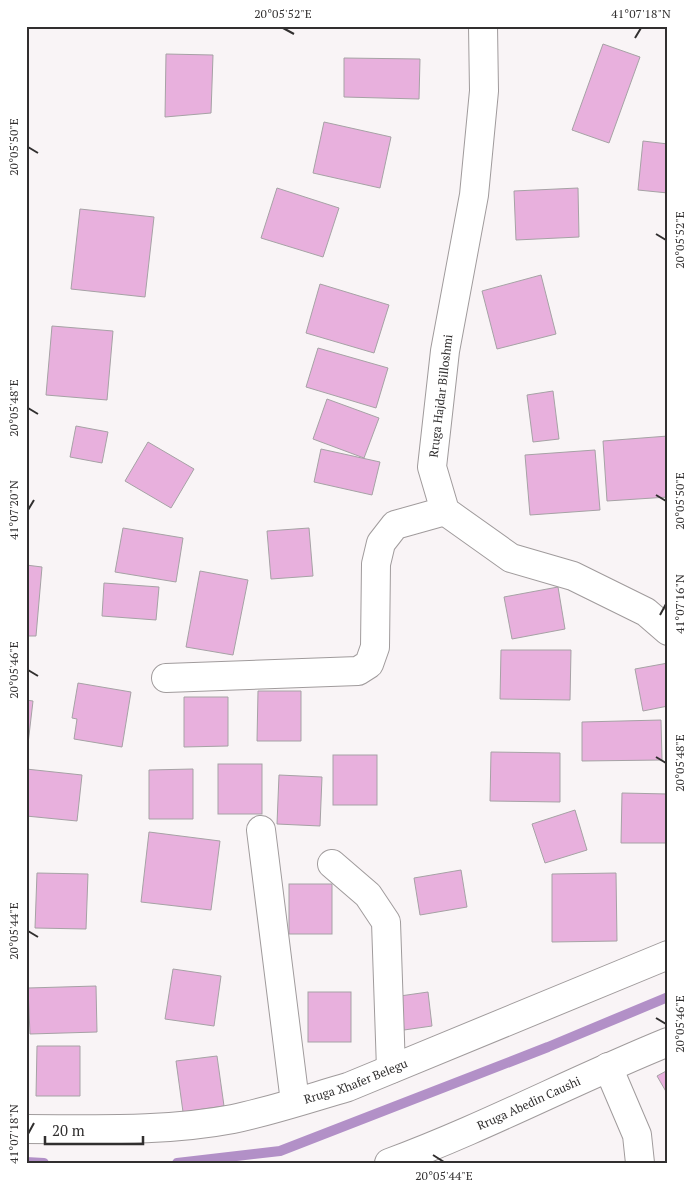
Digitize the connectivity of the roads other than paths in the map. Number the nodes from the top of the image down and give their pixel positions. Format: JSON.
{"nodes":[{"id":1,"x":483,"y":26,"type":"edge"},
{"id":2,"x":445,"y":511,"type":"junction"},
{"id":3,"x":668,"y":631,"type":"edge"},
{"id":4,"x":166,"y":678,"type":"dead end"},
{"id":5,"x":261,"y":830,"type":"dead end"},
{"id":6,"x":332,"y":864,"type":"dead end"},
{"id":7,"x":668,"y":955,"type":"edge"},
{"id":8,"x":668,"y":1042,"type":"edge"},
{"id":9,"x":608,"y":1066,"type":"junction"},
{"id":10,"x":391,"y":1069,"type":"junction"},
{"id":11,"x":295,"y":1102,"type":"junction"},
{"id":12,"x":26,"y":1129,"type":"edge"},
{"id":13,"x":389,"y":1163,"type":"edge"},
{"id":14,"x":640,"y":1163,"type":"edge"}],
"edges":[{"from":1,"to":2,"type":"street","name":"Rruga Hajdar Billoshmi"},
{"from":2,"to":3,"type":"street"},
{"from":2,"to":4,"type":"street"},
{"from":5,"to":11,"type":"street"},
{"from":6,"to":10,"type":"street"},
{"from":7,"to":10,"type":"street","name":"Rruga Xhafer Belegu"},
{"from":8,"to":9,"type":"street","name":"Rruga Abedin Caushi"},
{"from":9,"to":13,"type":"street","name":"Rruga Abedin Caushi"},
{"from":9,"to":14,"type":"street"},
{"from":10,"to":11,"type":"street","name":"Rruga Xhafer Belegu"},
{"from":11,"to":12,"type":"street","name":"Rruga Xhafer Belegu"}]}
